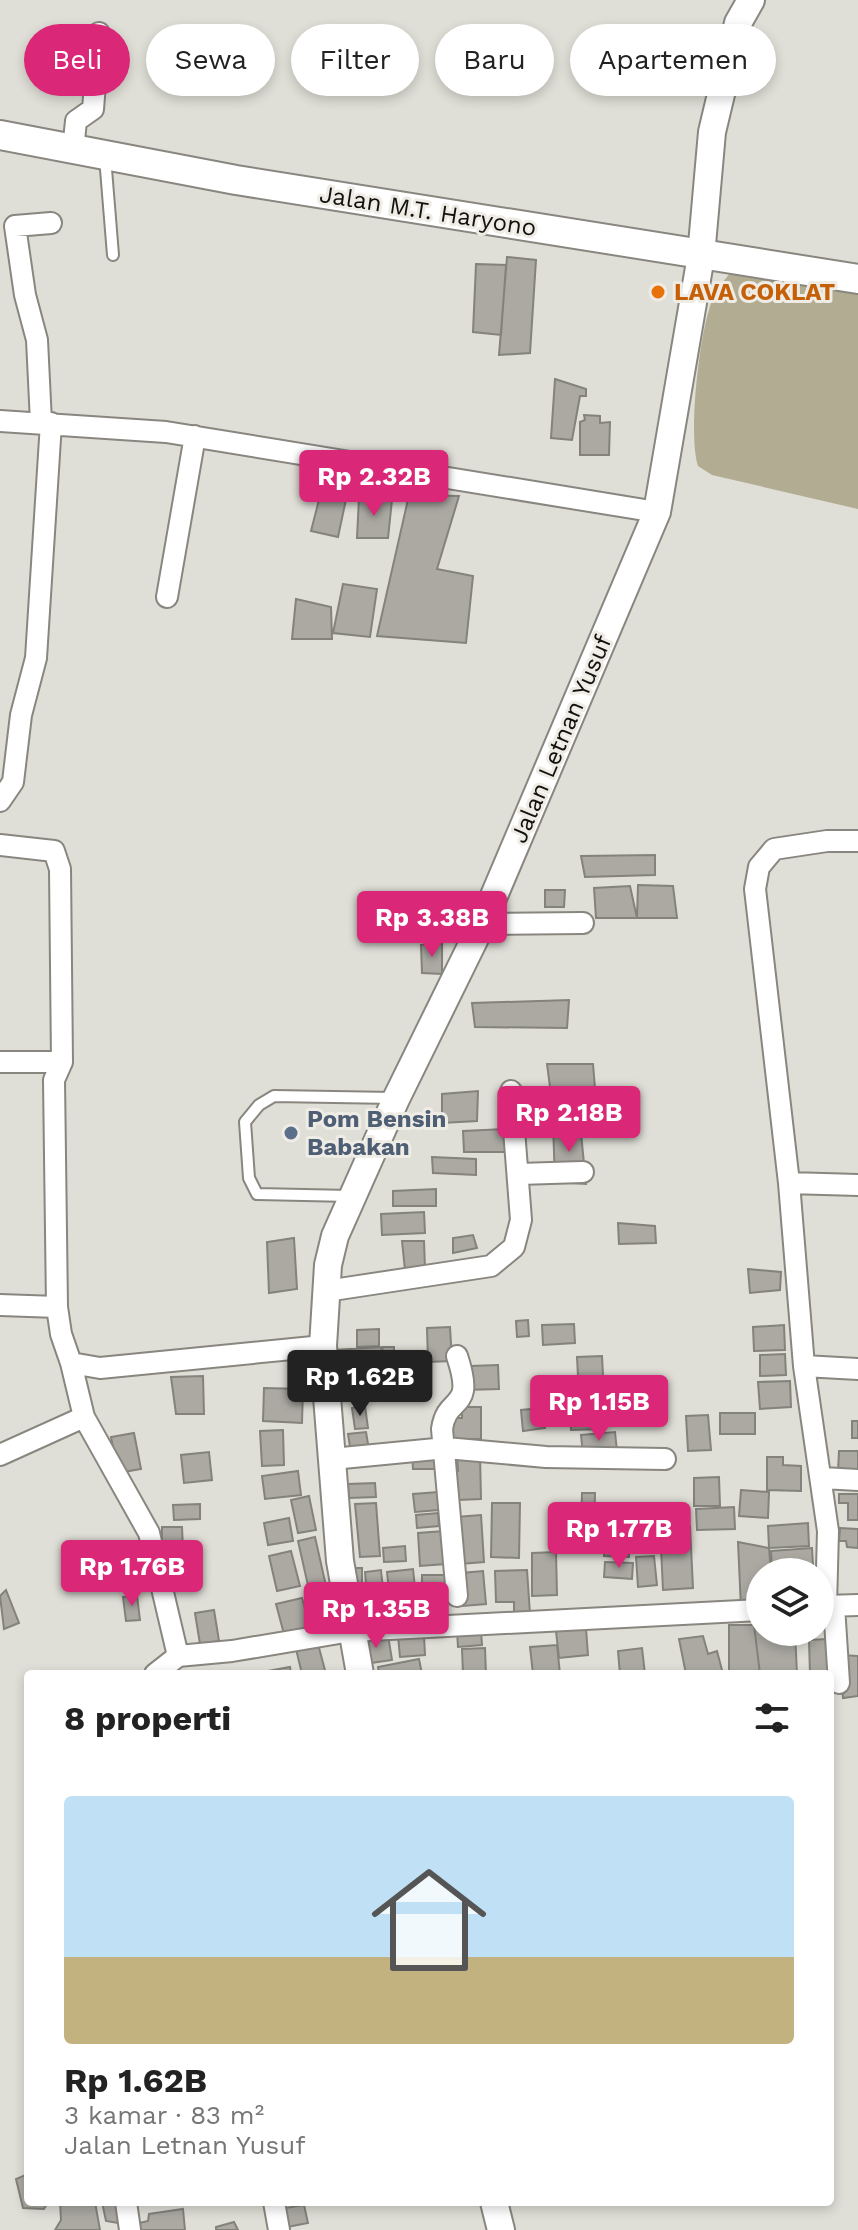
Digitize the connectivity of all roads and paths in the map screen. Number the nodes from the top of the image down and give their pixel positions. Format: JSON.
{"nodes":[{"id":1,"x":751,"y":0,"type":"edge"},
{"id":2,"x":94,"y":96,"type":"edge"},
{"id":3,"x":0,"y":135,"type":"edge"},
{"id":4,"x":73,"y":150,"type":"junction"},
{"id":5,"x":105,"y":157,"type":"junction"},
{"id":6,"x":51,"y":223,"type":"dead end"},
{"id":7,"x":113,"y":255,"type":"dead end"},
{"id":8,"x":701,"y":256,"type":"junction"},
{"id":9,"x":858,"y":279,"type":"edge"},
{"id":10,"x":0,"y":421,"type":"edge"},
{"id":11,"x":46,"y":423,"type":"junction"},
{"id":12,"x":195,"y":436,"type":"junction"},
{"id":13,"x":657,"y":512,"type":"junction"},
{"id":14,"x":167,"y":597,"type":"dead end"},
{"id":15,"x":0,"y":801,"type":"edge"},
{"id":16,"x":858,"y":841,"type":"edge"},
{"id":17,"x":0,"y":845,"type":"edge"},
{"id":18,"x":583,"y":923,"type":"dead end"},
{"id":19,"x":482,"y":924,"type":"junction"},
{"id":20,"x":0,"y":1062,"type":"edge"},
{"id":21,"x":62,"y":1062,"type":"junction"},
{"id":22,"x":511,"y":1091,"type":"dead end"},
{"id":23,"x":396,"y":1099,"type":"junction"},
{"id":24,"x":583,"y":1172,"type":"dead end"},
{"id":25,"x":519,"y":1174,"type":"junction"},
{"id":26,"x":789,"y":1183,"type":"junction"},
{"id":27,"x":858,"y":1185,"type":"edge"},
{"id":28,"x":353,"y":1196,"type":"junction"},
{"id":29,"x":326,"y":1291,"type":"junction"},
{"id":30,"x":0,"y":1305,"type":"edge"},
{"id":31,"x":57,"y":1307,"type":"junction"},
{"id":32,"x":323,"y":1346,"type":"junction"},
{"id":33,"x":457,"y":1356,"type":"dead end"},
{"id":34,"x":71,"y":1363,"type":"junction"},
{"id":35,"x":804,"y":1366,"type":"junction"},
{"id":36,"x":858,"y":1369,"type":"edge"},
{"id":37,"x":84,"y":1417,"type":"junction"},
{"id":38,"x":446,"y":1448,"type":"junction"},
{"id":39,"x":0,"y":1455,"type":"edge"},
{"id":40,"x":332,"y":1459,"type":"junction"},
{"id":41,"x":665,"y":1459,"type":"dead end"},
{"id":42,"x":823,"y":1478,"type":"junction"},
{"id":43,"x":858,"y":1480,"type":"edge"},
{"id":44,"x":827,"y":1558,"type":"edge"},
{"id":45,"x":457,"y":1596,"type":"dead end"},
{"id":46,"x":858,"y":1605,"type":"edge"},
{"id":47,"x":834,"y":1606,"type":"edge"},
{"id":48,"x":746,"y":1611,"type":"edge"},
{"id":49,"x":351,"y":1631,"type":"junction"},
{"id":50,"x":833,"y":1646,"type":"edge"},
{"id":51,"x":178,"y":1656,"type":"junction"},
{"id":52,"x":160,"y":1670,"type":"edge"},
{"id":53,"x":359,"y":1670,"type":"edge"},
{"id":54,"x":839,"y":1683,"type":"dead end"},
{"id":55,"x":127,"y":2206,"type":"edge"},
{"id":56,"x":275,"y":2206,"type":"edge"},
{"id":57,"x":495,"y":2206,"type":"edge"},
{"id":58,"x":130,"y":2230,"type":"edge"},
{"id":59,"x":279,"y":2230,"type":"edge"},
{"id":60,"x":501,"y":2230,"type":"edge"}],
"edges":[{"from":1,"to":8,"type":"street","name":"Jalan Letnan Yusuf"},
{"from":2,"to":4,"type":"street"},
{"from":3,"to":4,"type":"main road","name":"Jalan M.T. Haryono"},
{"from":4,"to":5,"type":"main road","name":"Jalan M.T. Haryono"},
{"from":5,"to":7,"type":"lane"},
{"from":5,"to":8,"type":"main road","name":"Jalan M.T. Haryono"},
{"from":6,"to":11,"type":"street"},
{"from":8,"to":9,"type":"main road","name":"Jalan M.T. Haryono"},
{"from":8,"to":13,"type":"street","name":"Jalan Letnan Yusuf"},
{"from":10,"to":11,"type":"street"},
{"from":11,"to":12,"type":"street"},
{"from":11,"to":15,"type":"street"},
{"from":12,"to":13,"type":"street"},
{"from":12,"to":14,"type":"street"},
{"from":13,"to":19,"type":"street","name":"Jalan Letnan Yusuf"},
{"from":16,"to":26,"type":"street"},
{"from":17,"to":21,"type":"street"},
{"from":18,"to":19,"type":"street"},
{"from":19,"to":23,"type":"street","name":"Jalan Letnan Yusuf"},
{"from":20,"to":21,"type":"street"},
{"from":21,"to":31,"type":"street"},
{"from":22,"to":25,"type":"street"},
{"from":23,"to":28,"type":"street","name":"Jalan Letnan Yusuf"},
{"from":23,"to":28,"type":"lane"},
{"from":24,"to":25,"type":"street"},
{"from":25,"to":29,"type":"street"},
{"from":26,"to":27,"type":"street"},
{"from":26,"to":35,"type":"street"},
{"from":28,"to":29,"type":"street","name":"Jalan Letnan Yusuf"},
{"from":29,"to":32,"type":"street","name":"Jalan Letnan Yusuf"},
{"from":30,"to":31,"type":"street"},
{"from":31,"to":34,"type":"street"},
{"from":32,"to":34,"type":"street"},
{"from":32,"to":40,"type":"street","name":"Jalan Letnan Yusuf"},
{"from":33,"to":38,"type":"street"},
{"from":34,"to":37,"type":"street"},
{"from":35,"to":36,"type":"street"},
{"from":35,"to":42,"type":"street"},
{"from":37,"to":39,"type":"street"},
{"from":37,"to":51,"type":"street"},
{"from":38,"to":40,"type":"street"},
{"from":38,"to":41,"type":"street"},
{"from":38,"to":45,"type":"street"},
{"from":40,"to":49,"type":"street","name":"Jalan Letnan Yusuf"},
{"from":42,"to":43,"type":"street"},
{"from":42,"to":44,"type":"street"},
{"from":46,"to":47,"type":"street"},
{"from":48,"to":49,"type":"street"},
{"from":49,"to":51,"type":"street"},
{"from":49,"to":53,"type":"street","name":"Jalan Letnan Yusuf"},
{"from":50,"to":54,"type":"street"},
{"from":51,"to":52,"type":"street"},
{"from":55,"to":58,"type":"street"},
{"from":56,"to":59,"type":"street"},
{"from":57,"to":60,"type":"street"}]}
